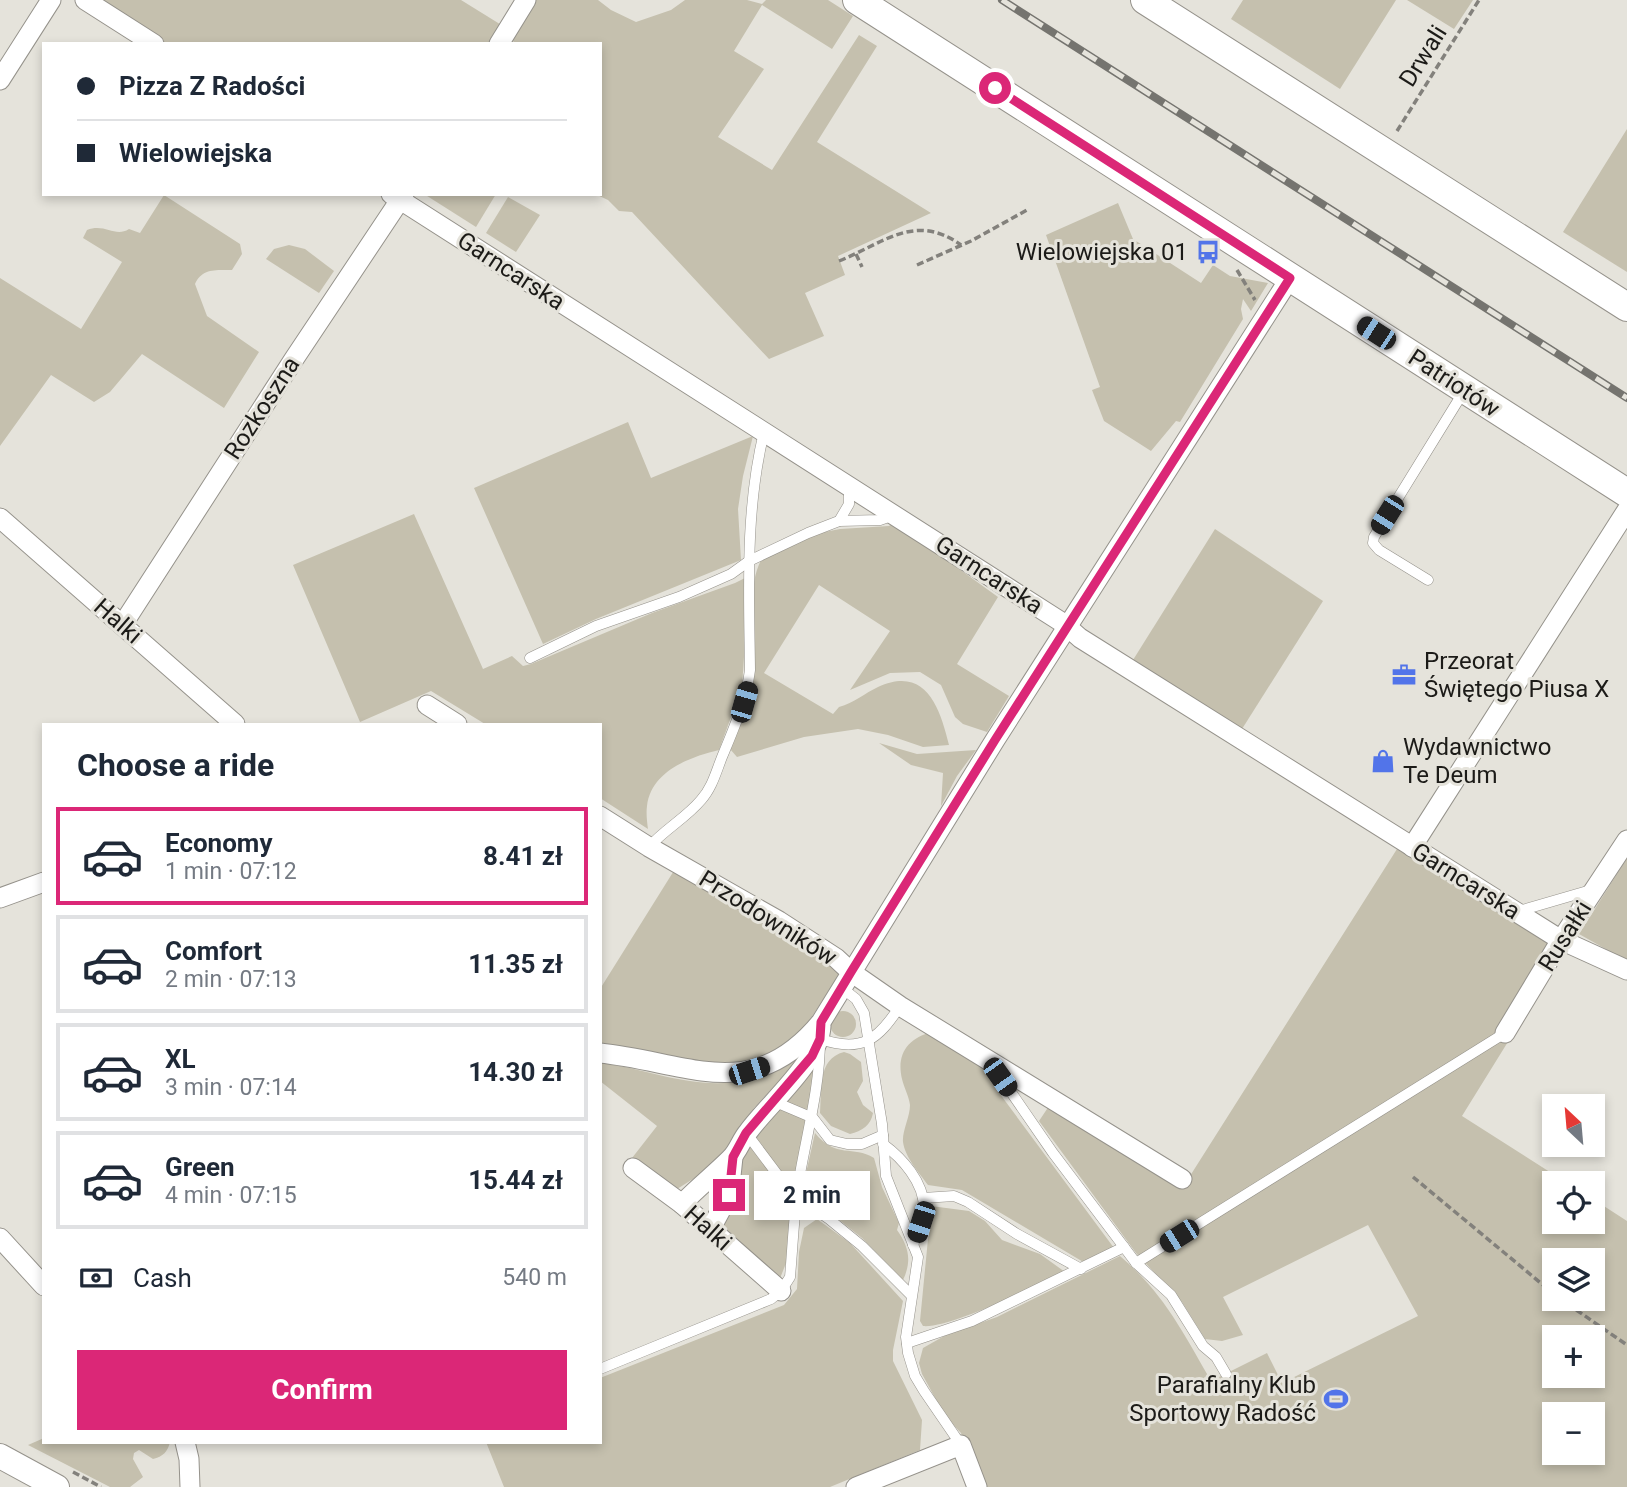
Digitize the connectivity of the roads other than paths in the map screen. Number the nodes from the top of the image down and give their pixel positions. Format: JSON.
{"nodes":[{"id":1,"x":51,"y":0,"type":"edge"},
{"id":2,"x":85,"y":0,"type":"edge"},
{"id":3,"x":526,"y":0,"type":"edge"},
{"id":4,"x":857,"y":0,"type":"edge"},
{"id":5,"x":1145,"y":0,"type":"edge"},
{"id":6,"x":151,"y":42,"type":"edge"},
{"id":7,"x":500,"y":42,"type":"edge"},
{"id":8,"x":0,"y":80,"type":"edge"},
{"id":9,"x":398,"y":196,"type":"edge"},
{"id":10,"x":1290,"y":278,"type":"junction"},
{"id":11,"x":1627,"y":307,"type":"edge"},
{"id":12,"x":1465,"y":390,"type":"junction"},
{"id":13,"x":764,"y":432,"type":"junction"},
{"id":14,"x":849,"y":485,"type":"junction"},
{"id":15,"x":1627,"y":493,"type":"edge"},
{"id":16,"x":1627,"y":510,"type":"edge"},
{"id":17,"x":894,"y":515,"type":"junction"},
{"id":18,"x":839,"y":521,"type":"junction"},
{"id":19,"x":4,"y":529,"type":"edge"},
{"id":20,"x":748,"y":561,"type":"junction"},
{"id":21,"x":1428,"y":580,"type":"dead end"},
{"id":22,"x":123,"y":624,"type":"junction"},
{"id":23,"x":1068,"y":627,"type":"junction"},
{"id":24,"x":530,"y":657,"type":"dead end"},
{"id":25,"x":427,"y":705,"type":"dead end"},
{"id":26,"x":234,"y":723,"type":"edge"},
{"id":27,"x":455,"y":723,"type":"edge"},
{"id":28,"x":602,"y":817,"type":"edge"},
{"id":29,"x":1627,"y":840,"type":"edge"},
{"id":30,"x":649,"y":847,"type":"junction"},
{"id":31,"x":1412,"y":847,"type":"junction"},
{"id":32,"x":42,"y":882,"type":"edge"},
{"id":33,"x":1595,"y":888,"type":"junction"},
{"id":34,"x":0,"y":898,"type":"edge"},
{"id":35,"x":1516,"y":912,"type":"junction"},
{"id":36,"x":1561,"y":940,"type":"junction"},
{"id":37,"x":1627,"y":970,"type":"edge"},
{"id":38,"x":847,"y":980,"type":"junction"},
{"id":39,"x":900,"y":1006,"type":"junction"},
{"id":40,"x":821,"y":1030,"type":"junction"},
{"id":41,"x":1505,"y":1033,"type":"joint"},
{"id":42,"x":869,"y":1041,"type":"junction"},
{"id":43,"x":602,"y":1053,"type":"edge"},
{"id":44,"x":987,"y":1059,"type":"junction"},
{"id":45,"x":773,"y":1101,"type":"junction"},
{"id":46,"x":813,"y":1118,"type":"junction"},
{"id":47,"x":746,"y":1133,"type":"junction"},
{"id":48,"x":883,"y":1140,"type":"junction"},
{"id":49,"x":733,"y":1157,"type":"junction"},
{"id":50,"x":633,"y":1168,"type":"dead end"},
{"id":51,"x":1182,"y":1179,"type":"dead end"},
{"id":52,"x":797,"y":1197,"type":"junction"},
{"id":53,"x":923,"y":1198,"type":"junction"},
{"id":54,"x":682,"y":1204,"type":"junction"},
{"id":55,"x":710,"y":1230,"type":"junction"},
{"id":56,"x":0,"y":1238,"type":"edge"},
{"id":57,"x":913,"y":1245,"type":"junction"},
{"id":58,"x":1124,"y":1247,"type":"junction"},
{"id":59,"x":35,"y":1263,"type":"edge"},
{"id":60,"x":1136,"y":1263,"type":"junction"},
{"id":61,"x":1081,"y":1269,"type":"junction"},
{"id":62,"x":42,"y":1281,"type":"edge"},
{"id":63,"x":781,"y":1291,"type":"junction"},
{"id":64,"x":911,"y":1295,"type":"junction"},
{"id":65,"x":907,"y":1343,"type":"junction"},
{"id":66,"x":602,"y":1368,"type":"edge"},
{"id":67,"x":1226,"y":1374,"type":"dead end"},
{"id":68,"x":185,"y":1444,"type":"edge"},
{"id":69,"x":961,"y":1445,"type":"junction"},
{"id":70,"x":0,"y":1456,"type":"edge"},
{"id":71,"x":56,"y":1487,"type":"edge"},
{"id":72,"x":190,"y":1487,"type":"edge"},
{"id":73,"x":856,"y":1487,"type":"edge"},
{"id":74,"x":977,"y":1487,"type":"edge"}],
"edges":[{"from":1,"to":8,"type":"street"},
{"from":2,"to":6,"type":"street"},
{"from":3,"to":7,"type":"street"},
{"from":4,"to":10,"type":"main road","name":"Patriotów"},
{"from":5,"to":11,"type":"main road"},
{"from":9,"to":13,"type":"street","name":"Garncarska"},
{"from":9,"to":22,"type":"street","name":"Rozkoszna"},
{"from":10,"to":12,"type":"main road","name":"Patriotów"},
{"from":10,"to":23,"type":"street"},
{"from":12,"to":15,"type":"main road","name":"Patriotów"},
{"from":12,"to":21,"type":"lane"},
{"from":13,"to":14,"type":"street","name":"Garncarska"},
{"from":13,"to":20,"type":"lane"},
{"from":14,"to":17,"type":"street","name":"Garncarska"},
{"from":14,"to":18,"type":"lane"},
{"from":16,"to":31,"type":"street"},
{"from":17,"to":18,"type":"lane"},
{"from":17,"to":23,"type":"street","name":"Garncarska"},
{"from":18,"to":20,"type":"lane"},
{"from":19,"to":22,"type":"street","name":"Halki"},
{"from":20,"to":24,"type":"lane"},
{"from":20,"to":30,"type":"lane"},
{"from":22,"to":26,"type":"street","name":"Halki"},
{"from":23,"to":31,"type":"street","name":"Garncarska"},
{"from":23,"to":38,"type":"street"},
{"from":25,"to":27,"type":"street"},
{"from":28,"to":30,"type":"street","name":"Przodowników"},
{"from":29,"to":33,"type":"street","name":"Rusałki"},
{"from":30,"to":38,"type":"street","name":"Przodowników"},
{"from":31,"to":35,"type":"street","name":"Garncarska"},
{"from":32,"to":34,"type":"street"},
{"from":33,"to":35,"type":"lane"},
{"from":33,"to":36,"type":"street","name":"Rusałki"},
{"from":35,"to":36,"type":"street","name":"Garncarska"},
{"from":36,"to":37,"type":"street","name":"Garncarska"},
{"from":36,"to":41,"type":"street","name":"Rusałki"},
{"from":38,"to":39,"type":"street","name":"Przodowników"},
{"from":38,"to":40,"type":"street"},
{"from":38,"to":42,"type":"lane"},
{"from":39,"to":42,"type":"lane"},
{"from":39,"to":44,"type":"street","name":"Przodowników"},
{"from":40,"to":42,"type":"lane"},
{"from":40,"to":43,"type":"street"},
{"from":40,"to":45,"type":"street"},
{"from":40,"to":46,"type":"lane"},
{"from":41,"to":60,"type":"lane"},
{"from":42,"to":48,"type":"lane"},
{"from":44,"to":51,"type":"street","name":"Przodowników"},
{"from":44,"to":58,"type":"lane"},
{"from":45,"to":46,"type":"lane"},
{"from":45,"to":47,"type":"street"},
{"from":46,"to":48,"type":"lane"},
{"from":46,"to":52,"type":"lane"},
{"from":47,"to":49,"type":"street"},
{"from":47,"to":52,"type":"lane"},
{"from":48,"to":53,"type":"lane"},
{"from":48,"to":57,"type":"lane"},
{"from":49,"to":54,"type":"street"},
{"from":49,"to":55,"type":"street"},
{"from":50,"to":54,"type":"street","name":"Halki"},
{"from":52,"to":63,"type":"lane"},
{"from":52,"to":64,"type":"lane"},
{"from":53,"to":57,"type":"lane"},
{"from":53,"to":61,"type":"lane"},
{"from":54,"to":55,"type":"street","name":"Halki"},
{"from":55,"to":63,"type":"street","name":"Halki"},
{"from":56,"to":59,"type":"street"},
{"from":57,"to":64,"type":"lane"},
{"from":58,"to":60,"type":"lane"},
{"from":58,"to":61,"type":"lane"},
{"from":59,"to":62,"type":"street"},
{"from":60,"to":67,"type":"lane"},
{"from":61,"to":65,"type":"lane"},
{"from":63,"to":66,"type":"lane"},
{"from":64,"to":65,"type":"lane"},
{"from":65,"to":69,"type":"lane"},
{"from":68,"to":72,"type":"street"},
{"from":69,"to":73,"type":"street"},
{"from":69,"to":74,"type":"street"},
{"from":70,"to":71,"type":"street"}]}
